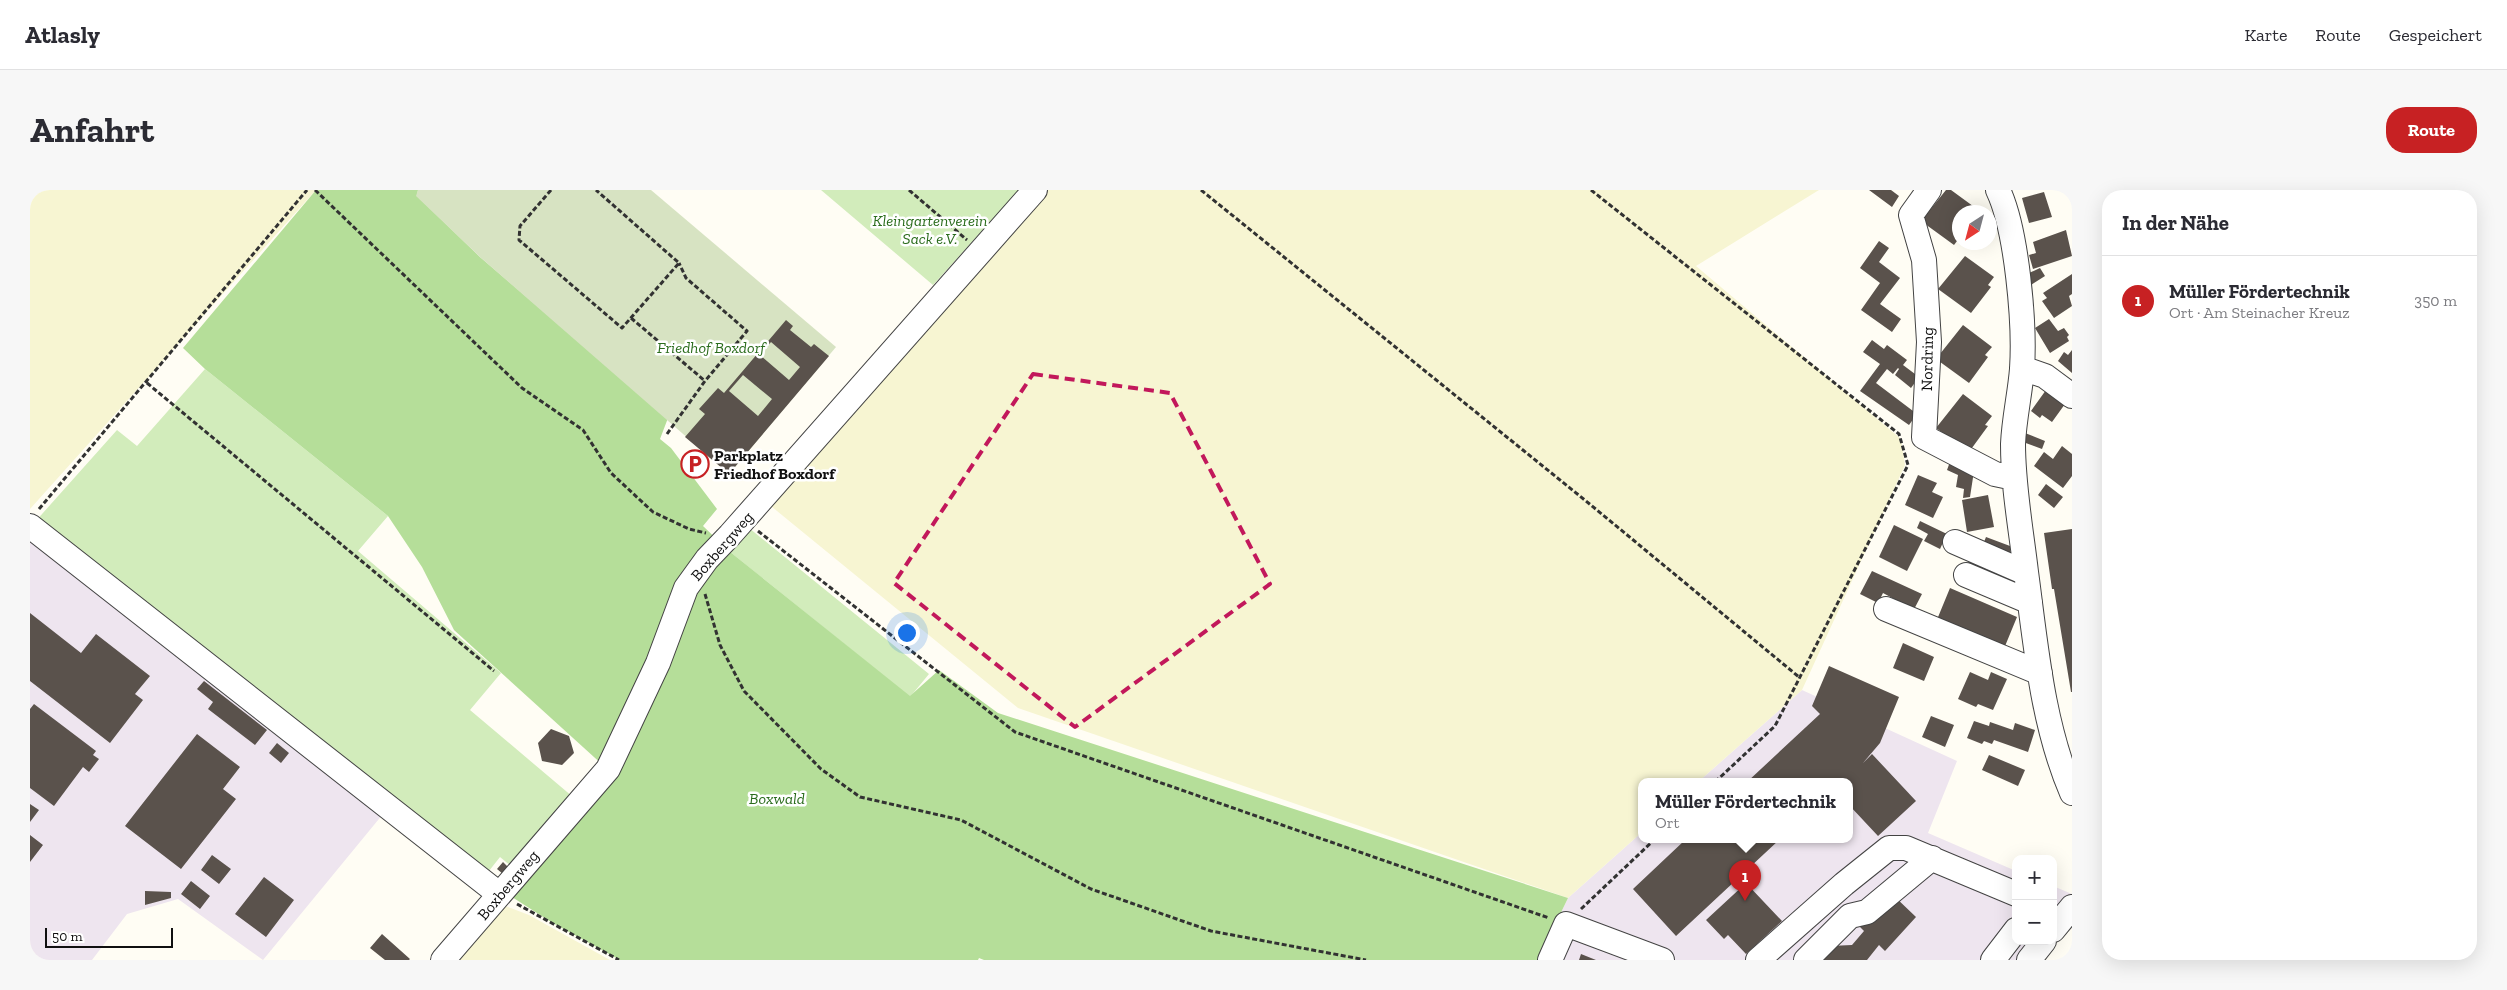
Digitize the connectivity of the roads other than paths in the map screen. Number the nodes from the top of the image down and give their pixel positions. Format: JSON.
{"nodes":[{"id":1,"x":1035,"y":190,"type":"edge"},
{"id":2,"x":1928,"y":190,"type":"edge"},
{"id":3,"x":1998,"y":190,"type":"edge"},
{"id":4,"x":2022,"y":368,"type":"junction"},
{"id":5,"x":2072,"y":396,"type":"edge"},
{"id":6,"x":2014,"y":478,"type":"junction"},
{"id":7,"x":33,"y":519,"type":"edge"},
{"id":8,"x":1956,"y":542,"type":"dead end"},
{"id":9,"x":2026,"y":573,"type":"junction"},
{"id":10,"x":1966,"y":574,"type":"dead end"},
{"id":11,"x":2030,"y":602,"type":"junction"},
{"id":12,"x":1886,"y":609,"type":"dead end"},
{"id":13,"x":2040,"y":672,"type":"junction"},
{"id":14,"x":2072,"y":793,"type":"edge"},
{"id":15,"x":1932,"y":858,"type":"junction"},
{"id":16,"x":2012,"y":892,"type":"edge"},
{"id":17,"x":499,"y":894,"type":"junction"},
{"id":18,"x":2072,"y":907,"type":"edge"},
{"id":19,"x":2057,"y":925,"type":"edge"},
{"id":20,"x":2012,"y":935,"type":"edge"},
{"id":21,"x":2041,"y":945,"type":"edge"},
{"id":22,"x":1775,"y":955,"type":"edge"},
{"id":23,"x":443,"y":960,"type":"edge"},
{"id":24,"x":1550,"y":960,"type":"edge"},
{"id":25,"x":1662,"y":960,"type":"edge"},
{"id":26,"x":1806,"y":960,"type":"edge"},
{"id":27,"x":1993,"y":960,"type":"edge"},
{"id":28,"x":2029,"y":960,"type":"edge"}],
"edges":[{"from":1,"to":17,"type":"street","name":"Boxbergweg"},
{"from":2,"to":6,"type":"street","name":"Nordring"},
{"from":3,"to":4,"type":"street"},
{"from":4,"to":5,"type":"street"},
{"from":4,"to":6,"type":"street"},
{"from":6,"to":9,"type":"street"},
{"from":7,"to":17,"type":"street"},
{"from":8,"to":9,"type":"street"},
{"from":9,"to":11,"type":"street"},
{"from":10,"to":11,"type":"street"},
{"from":11,"to":13,"type":"street"},
{"from":12,"to":13,"type":"street"},
{"from":13,"to":14,"type":"street"},
{"from":15,"to":16,"type":"street"},
{"from":15,"to":22,"type":"street"},
{"from":15,"to":26,"type":"street"},
{"from":17,"to":23,"type":"street","name":"Boxbergweg"},
{"from":18,"to":19,"type":"street"},
{"from":20,"to":27,"type":"street"},
{"from":21,"to":28,"type":"street"},
{"from":24,"to":25,"type":"street"}]}
